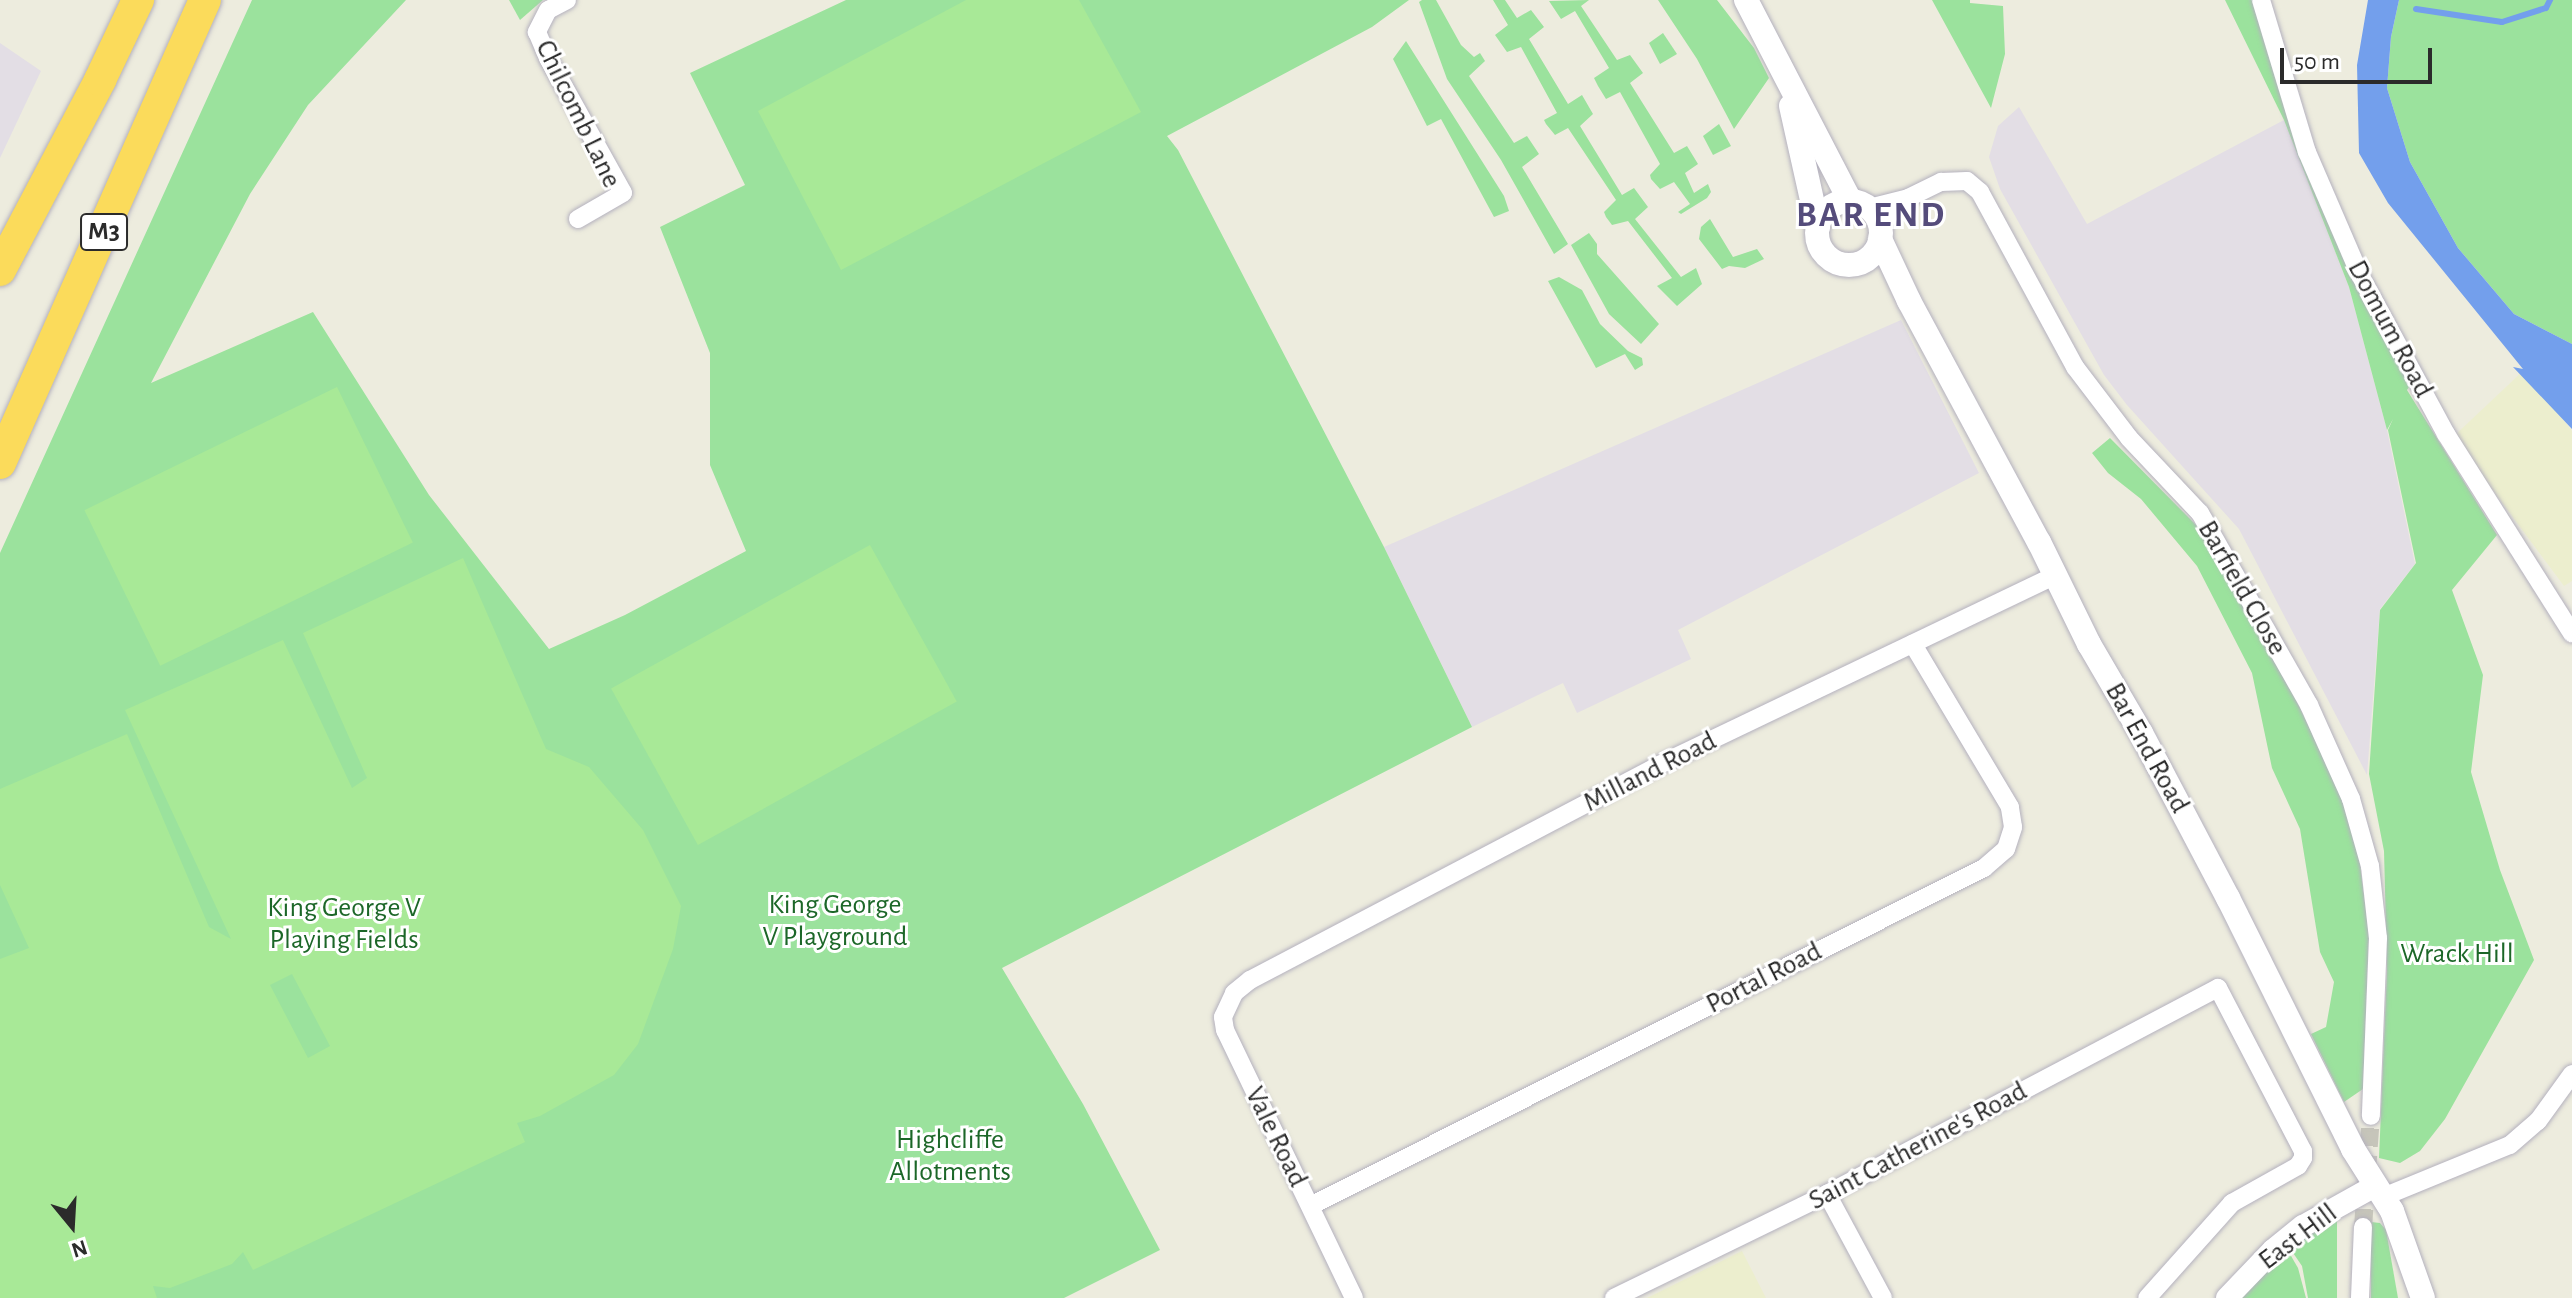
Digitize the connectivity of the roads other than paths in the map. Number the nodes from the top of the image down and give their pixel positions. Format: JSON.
{"nodes":[{"id":1,"x":138,"y":0,"type":"edge"},
{"id":2,"x":205,"y":0,"type":"edge"},
{"id":3,"x":567,"y":0,"type":"edge"},
{"id":4,"x":1746,"y":0,"type":"edge"},
{"id":5,"x":2261,"y":0,"type":"edge"},
{"id":6,"x":1788,"y":80,"type":"junction"},
{"id":7,"x":1870,"y":218,"type":"junction"},
{"id":8,"x":578,"y":219,"type":"dead end"},
{"id":9,"x":1818,"y":227,"type":"junction"},
{"id":10,"x":1857,"y":264,"type":"junction"},
{"id":11,"x":0,"y":270,"type":"edge"},
{"id":12,"x":1909,"y":301,"type":"junction"},
{"id":13,"x":0,"y":463,"type":"edge"},
{"id":14,"x":2055,"y":575,"type":"junction"},
{"id":15,"x":2572,"y":633,"type":"edge"},
{"id":16,"x":1913,"y":644,"type":"junction"},
{"id":17,"x":1250,"y":980,"type":"joint"},
{"id":18,"x":2572,"y":1074,"type":"edge"},
{"id":19,"x":2371,"y":1116,"type":"tunnel mouth"},
{"id":20,"x":2379,"y":1191,"type":"junction"},
{"id":21,"x":1827,"y":1194,"type":"junction"},
{"id":22,"x":1310,"y":1206,"type":"junction"},
{"id":23,"x":2363,"y":1227,"type":"tunnel mouth"},
{"id":24,"x":1354,"y":1298,"type":"edge"},
{"id":25,"x":1614,"y":1298,"type":"edge"},
{"id":26,"x":1883,"y":1298,"type":"edge"},
{"id":27,"x":2147,"y":1298,"type":"edge"},
{"id":28,"x":2227,"y":1298,"type":"edge"},
{"id":29,"x":2360,"y":1298,"type":"edge"},
{"id":30,"x":2423,"y":1298,"type":"edge"}],
"edges":[{"from":1,"to":11,"type":"highway"},
{"from":2,"to":13,"type":"highway","number":"M3"},
{"from":3,"to":8,"type":"street","name":"Chilcomb Lane"},
{"from":4,"to":6,"type":"main road","name":"Bar End Road"},
{"from":5,"to":15,"type":"street","name":"Domum Road"},
{"from":6,"to":7,"type":"main road","name":"Bar End Road"},
{"from":6,"to":9,"type":"main road","name":"Bar End Road"},
{"from":7,"to":9,"type":"main road"},
{"from":7,"to":10,"type":"main road"},
{"from":7,"to":12,"type":"main road","name":"Bar End Road"},
{"from":7,"to":19,"type":"street","name":"Barfield Close"},
{"from":9,"to":10,"type":"main road"},
{"from":10,"to":12,"type":"main road","name":"Bar End Road"},
{"from":12,"to":14,"type":"main road","name":"Bar End Road"},
{"from":14,"to":16,"type":"street","name":"Milland Road"},
{"from":14,"to":20,"type":"main road","name":"Bar End Road"},
{"from":16,"to":17,"type":"street","name":"Milland Road"},
{"from":16,"to":22,"type":"street","name":"Portal Road"},
{"from":17,"to":22,"type":"street","name":"Vale Road"},
{"from":18,"to":20,"type":"street"},
{"from":20,"to":28,"type":"street","name":"East Hill"},
{"from":20,"to":30,"type":"main road","name":"Bar End Road"},
{"from":21,"to":25,"type":"street","name":"Saint Catherine's Road"},
{"from":21,"to":26,"type":"street"},
{"from":21,"to":27,"type":"street","name":"Saint Catherine's Road"},
{"from":22,"to":24,"type":"street","name":"Vale Road"},
{"from":23,"to":29,"type":"street"}]}
